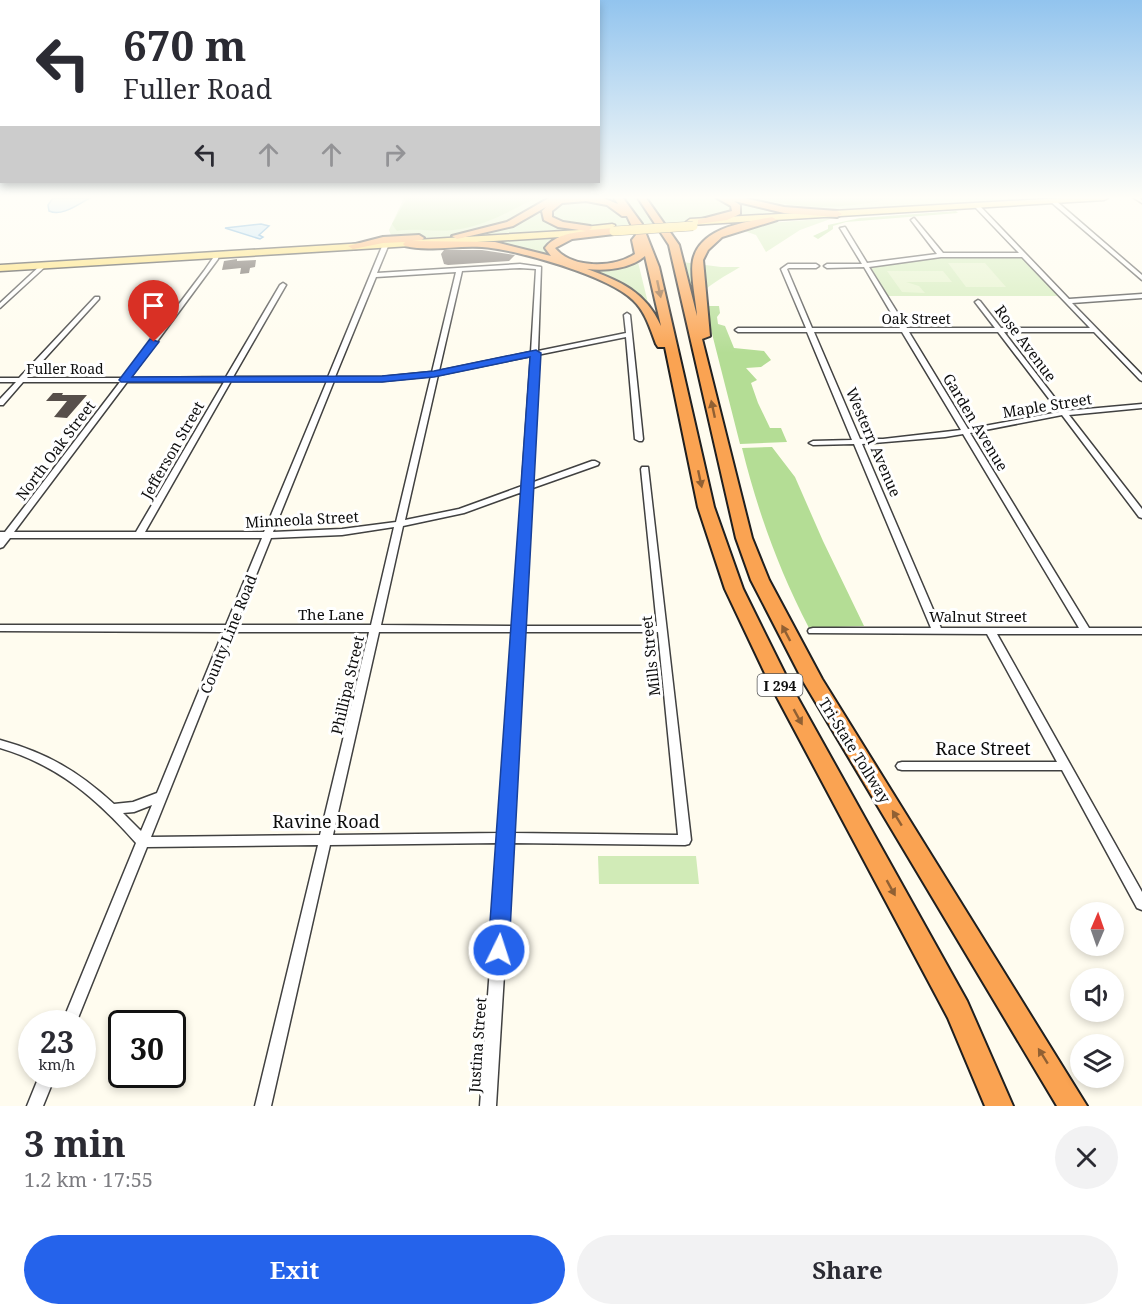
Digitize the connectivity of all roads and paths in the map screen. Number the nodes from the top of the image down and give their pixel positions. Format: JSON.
{"nodes":[{"id":1,"x":206,"y":250,"type":"edge"},
{"id":2,"x":213,"y":250,"type":"edge"},
{"id":3,"x":230,"y":250,"type":"edge"},
{"id":4,"x":295,"y":250,"type":"edge"},
{"id":5,"x":384,"y":250,"type":"edge"},
{"id":6,"x":520,"y":250,"type":"edge"},
{"id":7,"x":551,"y":250,"type":"edge"},
{"id":8,"x":639,"y":250,"type":"edge"},
{"id":9,"x":647,"y":250,"type":"edge"},
{"id":10,"x":675,"y":250,"type":"edge"},
{"id":11,"x":702,"y":250,"type":"edge"},
{"id":12,"x":856,"y":250,"type":"edge"},
{"id":13,"x":937,"y":250,"type":"edge"},
{"id":14,"x":1019,"y":250,"type":"edge"},
{"id":15,"x":1109,"y":250,"type":"edge"},
{"id":16,"x":941,"y":255,"type":"junction"},
{"id":17,"x":1024,"y":255,"type":"junction"},
{"id":18,"x":44,"y":265,"type":"junction"},
{"id":19,"x":816,"y":266,"type":"dead end"},
{"id":20,"x":827,"y":266,"type":"dead end"},
{"id":21,"x":866,"y":266,"type":"junction"},
{"id":22,"x":0,"y":268,"type":"edge"},
{"id":23,"x":459,"y":270,"type":"junction"},
{"id":24,"x":373,"y":274,"type":"junction"},
{"id":25,"x":1142,"y":278,"type":"edge"},
{"id":26,"x":283,"y":285,"type":"dead end"},
{"id":27,"x":1142,"y":296,"type":"edge"},
{"id":28,"x":96,"y":298,"type":"dead end"},
{"id":29,"x":1068,"y":300,"type":"junction"},
{"id":30,"x":978,"y":302,"type":"dead end"},
{"id":31,"x":0,"y":306,"type":"edge"},
{"id":32,"x":627,"y":315,"type":"dead end"},
{"id":33,"x":738,"y":330,"type":"dead end"},
{"id":34,"x":810,"y":330,"type":"junction"},
{"id":35,"x":904,"y":330,"type":"junction"},
{"id":36,"x":999,"y":330,"type":"junction"},
{"id":37,"x":1095,"y":330,"type":"junction"},
{"id":38,"x":629,"y":334,"type":"junction"},
{"id":39,"x":536,"y":353,"type":"junction"},
{"id":40,"x":703,"y":364,"type":"junction"},
{"id":41,"x":434,"y":374,"type":"junction"},
{"id":42,"x":1142,"y":379,"type":"edge"},
{"id":43,"x":0,"y":380,"type":"edge"},
{"id":44,"x":21,"y":380,"type":"junction"},
{"id":45,"x":124,"y":380,"type":"junction"},
{"id":46,"x":228,"y":380,"type":"junction"},
{"id":47,"x":332,"y":381,"type":"junction"},
{"id":48,"x":682,"y":392,"type":"junction"},
{"id":49,"x":0,"y":403,"type":"edge"},
{"id":50,"x":1142,"y":406,"type":"edge"},
{"id":51,"x":1063,"y":413,"type":"junction"},
{"id":52,"x":966,"y":432,"type":"junction"},
{"id":53,"x":639,"y":439,"type":"dead end"},
{"id":54,"x":858,"y":442,"type":"junction"},
{"id":55,"x":813,"y":443,"type":"dead end"},
{"id":56,"x":595,"y":464,"type":"dead end"},
{"id":57,"x":645,"y":469,"type":"dead end"},
{"id":58,"x":527,"y":489,"type":"junction"},
{"id":59,"x":1142,"y":515,"type":"edge"},
{"id":60,"x":399,"y":524,"type":"junction"},
{"id":61,"x":4,"y":534,"type":"edge"},
{"id":62,"x":139,"y":535,"type":"junction"},
{"id":63,"x":269,"y":535,"type":"junction"},
{"id":64,"x":0,"y":545,"type":"edge"},
{"id":65,"x":0,"y":628,"type":"edge"},
{"id":66,"x":518,"y":628,"type":"junction"},
{"id":67,"x":231,"y":629,"type":"junction"},
{"id":68,"x":375,"y":629,"type":"junction"},
{"id":69,"x":662,"y":629,"type":"junction"},
{"id":70,"x":813,"y":631,"type":"dead end"},
{"id":71,"x":937,"y":631,"type":"junction"},
{"id":72,"x":990,"y":631,"type":"junction"},
{"id":73,"x":1086,"y":631,"type":"junction"},
{"id":74,"x":1142,"y":631,"type":"edge"},
{"id":75,"x":1,"y":745,"type":"edge"},
{"id":76,"x":902,"y":766,"type":"dead end"},
{"id":77,"x":1063,"y":766,"type":"junction"},
{"id":78,"x":162,"y":796,"type":"junction"},
{"id":79,"x":113,"y":809,"type":"junction"},
{"id":80,"x":506,"y":838,"type":"junction"},
{"id":81,"x":326,"y":839,"type":"junction"},
{"id":82,"x":685,"y":840,"type":"joint"},
{"id":83,"x":143,"y":842,"type":"junction"},
{"id":84,"x":1140,"y":898,"type":"edge"},
{"id":85,"x":74,"y":1010,"type":"edge"},
{"id":86,"x":42,"y":1088,"type":"edge"},
{"id":87,"x":35,"y":1106,"type":"edge"},
{"id":88,"x":263,"y":1106,"type":"edge"},
{"id":89,"x":488,"y":1106,"type":"edge"},
{"id":90,"x":999,"y":1106,"type":"edge"},
{"id":91,"x":1073,"y":1106,"type":"edge"}],
"edges":[{"from":1,"to":18,"type":"main road"},
{"from":2,"to":45,"type":"street","name":"North Oak Street"},
{"from":3,"to":4,"type":"main road"},
{"from":5,"to":24,"type":"street","name":"County Line Road"},
{"from":6,"to":48,"type":"highway"},
{"from":7,"to":8,"type":"highway"},
{"from":9,"to":48,"type":"highway","name":"Tri-State Tollway","number":"I 294","one_way":true},
{"from":10,"to":40,"type":"highway","name":"Tri-State Tollway","number":"I 294"},
{"from":11,"to":40,"type":"highway"},
{"from":12,"to":21,"type":"street","name":"Garden Avenue"},
{"from":13,"to":16,"type":"street"},
{"from":14,"to":17,"type":"street"},
{"from":15,"to":25,"type":"street"},
{"from":16,"to":17,"type":"street"},
{"from":16,"to":21,"type":"street"},
{"from":17,"to":29,"type":"street"},
{"from":18,"to":22,"type":"main road"},
{"from":18,"to":31,"type":"street"},
{"from":19,"to":34,"type":"street","name":"Western Avenue"},
{"from":20,"to":21,"type":"street"},
{"from":21,"to":35,"type":"street","name":"Garden Avenue"},
{"from":23,"to":24,"type":"street"},
{"from":23,"to":39,"type":"street","name":"Justina Street"},
{"from":23,"to":41,"type":"street","name":"Phillipa Street"},
{"from":24,"to":47,"type":"street","name":"County Line Road"},
{"from":26,"to":46,"type":"street","name":"Jefferson Street"},
{"from":27,"to":29,"type":"street"},
{"from":28,"to":44,"type":"street"},
{"from":29,"to":37,"type":"street"},
{"from":30,"to":36,"type":"street","name":"Rose Avenue"},
{"from":32,"to":38,"type":"street"},
{"from":33,"to":34,"type":"street","name":"Oak Street"},
{"from":34,"to":35,"type":"street","name":"Oak Street"},
{"from":34,"to":54,"type":"street","name":"Western Avenue"},
{"from":35,"to":36,"type":"street","name":"Oak Street"},
{"from":35,"to":52,"type":"street","name":"Garden Avenue"},
{"from":36,"to":37,"type":"street","name":"Oak Street"},
{"from":36,"to":51,"type":"street","name":"Rose Avenue"},
{"from":37,"to":42,"type":"street"},
{"from":38,"to":39,"type":"street","name":"Fuller Road"},
{"from":38,"to":53,"type":"street"},
{"from":39,"to":41,"type":"street","name":"Fuller Road"},
{"from":39,"to":58,"type":"street","name":"Justina Street"},
{"from":91,"to":40,"type":"highway","name":"Tri-State Tollway","number":"I 294","one_way":true},
{"from":41,"to":47,"type":"street","name":"Fuller Road"},
{"from":41,"to":60,"type":"street","name":"Phillipa Street"},
{"from":43,"to":44,"type":"street","name":"Fuller Road"},
{"from":44,"to":45,"type":"street","name":"Fuller Road"},
{"from":44,"to":49,"type":"street"},
{"from":45,"to":46,"type":"street","name":"Fuller Road"},
{"from":45,"to":61,"type":"street","name":"North Oak Street"},
{"from":46,"to":47,"type":"street","name":"Fuller Road"},
{"from":46,"to":62,"type":"street","name":"Jefferson Street"},
{"from":47,"to":63,"type":"street","name":"County Line Road"},
{"from":48,"to":90,"type":"highway","name":"Tri-State Tollway","number":"I 294","one_way":true},
{"from":50,"to":51,"type":"street","name":"Maple Street"},
{"from":51,"to":52,"type":"street","name":"Maple Street"},
{"from":51,"to":59,"type":"street","name":"Rose Avenue"},
{"from":52,"to":54,"type":"street","name":"Maple Street"},
{"from":52,"to":73,"type":"street","name":"Garden Avenue"},
{"from":54,"to":55,"type":"street","name":"Maple Street"},
{"from":54,"to":71,"type":"street","name":"Western Avenue"},
{"from":56,"to":58,"type":"street","name":"Minneola Street"},
{"from":57,"to":69,"type":"street","name":"Mills Street"},
{"from":58,"to":60,"type":"street","name":"Minneola Street"},
{"from":58,"to":66,"type":"street","name":"Justina Street"},
{"from":60,"to":63,"type":"street","name":"Minneola Street"},
{"from":60,"to":68,"type":"street","name":"Phillipa Street"},
{"from":61,"to":62,"type":"street","name":"Minneola Street"},
{"from":61,"to":64,"type":"street","name":"North Oak Street"},
{"from":62,"to":63,"type":"street","name":"Minneola Street"},
{"from":63,"to":67,"type":"street","name":"County Line Road"},
{"from":65,"to":67,"type":"street","name":"The Lane"},
{"from":66,"to":68,"type":"street","name":"The Lane"},
{"from":66,"to":69,"type":"street","name":"The Lane"},
{"from":66,"to":80,"type":"street","name":"Justina Street"},
{"from":67,"to":68,"type":"street","name":"The Lane"},
{"from":67,"to":78,"type":"street","name":"County Line Road"},
{"from":68,"to":81,"type":"street","name":"Phillipa Street"},
{"from":69,"to":82,"type":"street","name":"Mills Street"},
{"from":70,"to":71,"type":"street","name":"Walnut Street"},
{"from":71,"to":72,"type":"street","name":"Walnut Street"},
{"from":72,"to":73,"type":"street","name":"Walnut Street"},
{"from":72,"to":77,"type":"street"},
{"from":73,"to":74,"type":"street","name":"Walnut Street"},
{"from":75,"to":79,"type":"street"},
{"from":76,"to":77,"type":"street","name":"Race Street"},
{"from":77,"to":84,"type":"street"},
{"from":78,"to":79,"type":"street"},
{"from":78,"to":83,"type":"street","name":"County Line Road"},
{"from":79,"to":83,"type":"street"},
{"from":80,"to":81,"type":"street","name":"Ravine Road"},
{"from":80,"to":82,"type":"street","name":"Ravine Road"},
{"from":80,"to":89,"type":"street","name":"Justina Street"},
{"from":81,"to":83,"type":"street","name":"Ravine Road"},
{"from":81,"to":88,"type":"street","name":"Phillipa Street"},
{"from":83,"to":85,"type":"street","name":"County Line Road"},
{"from":86,"to":87,"type":"street"}]}
